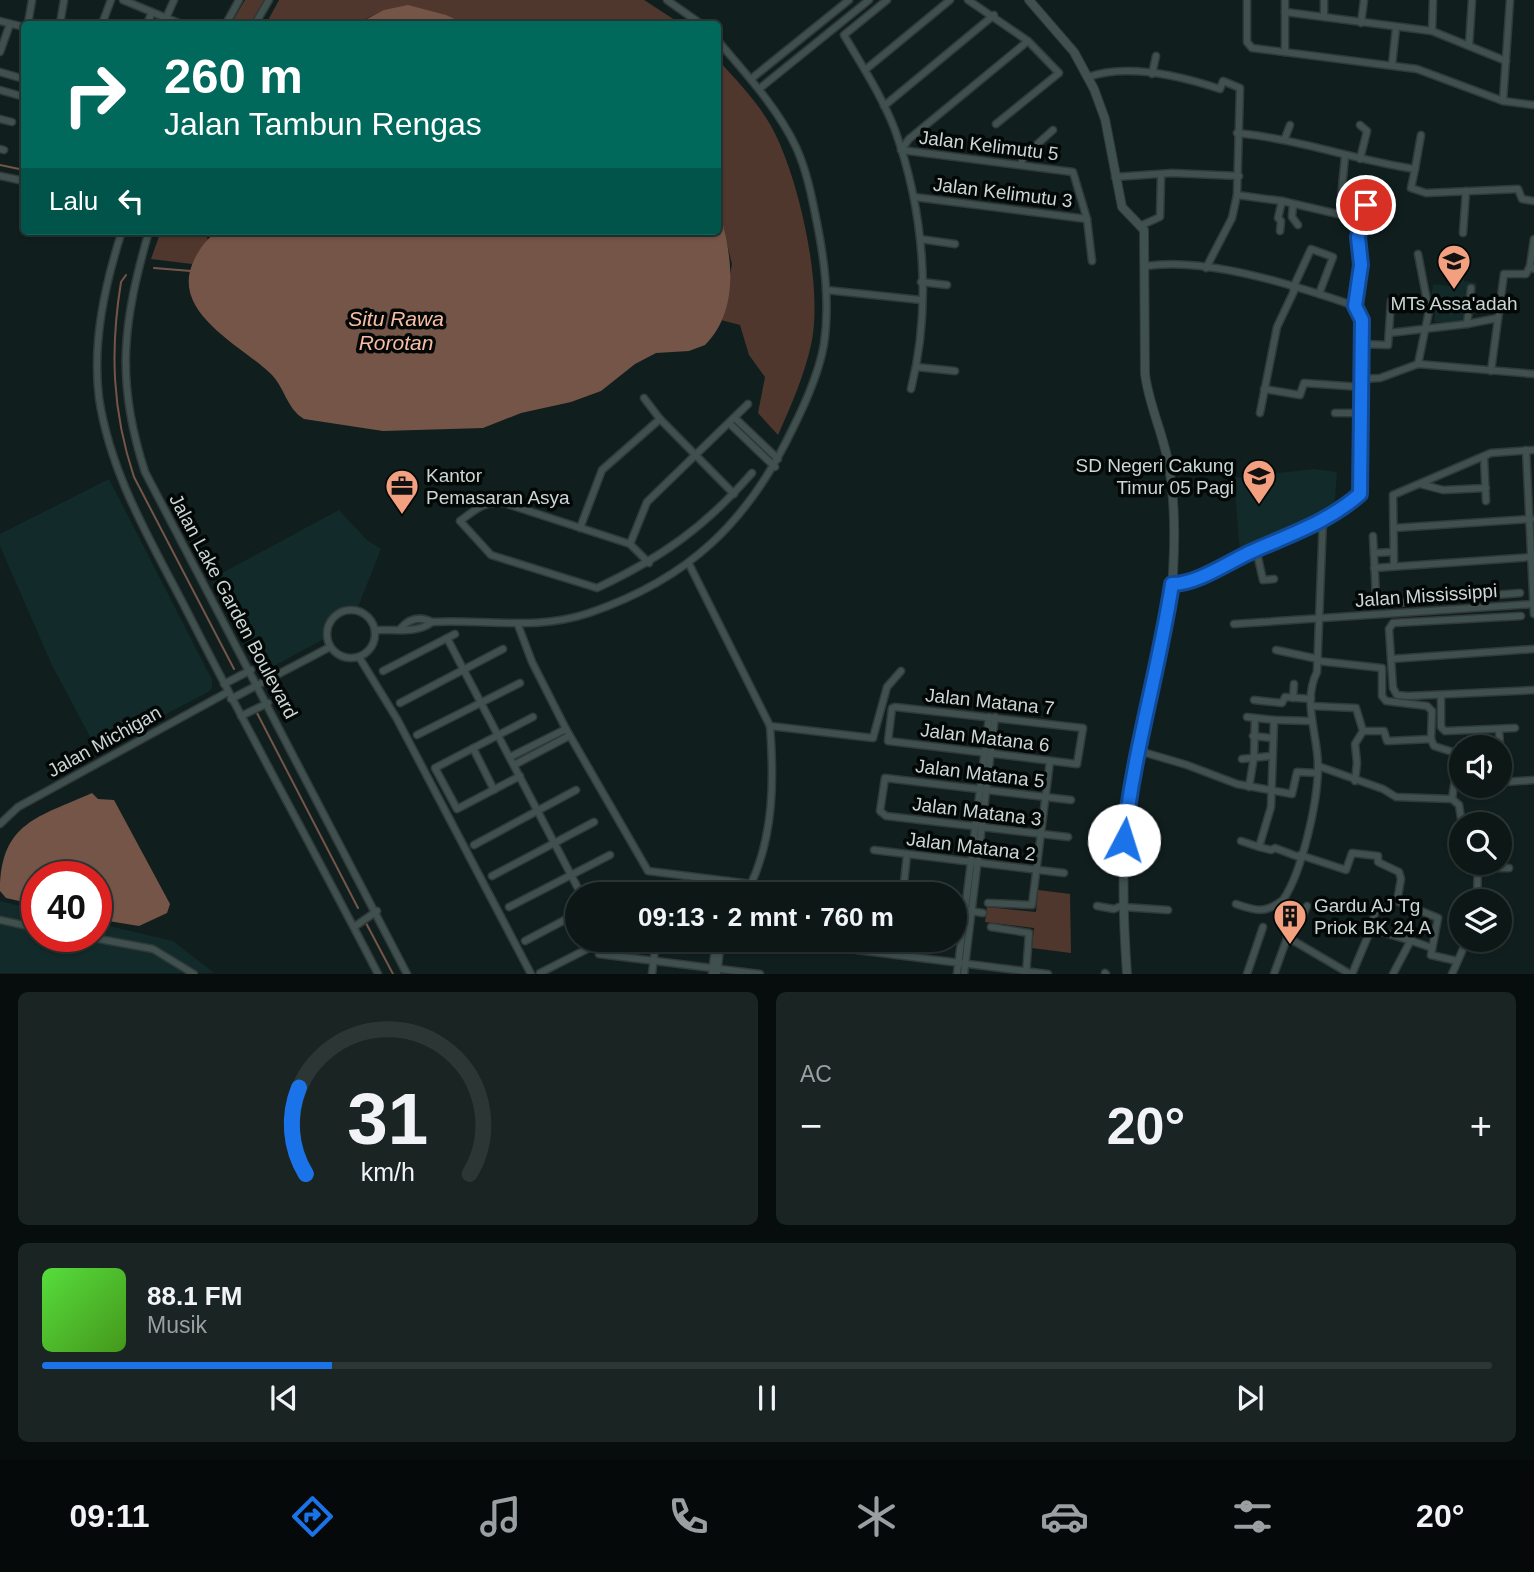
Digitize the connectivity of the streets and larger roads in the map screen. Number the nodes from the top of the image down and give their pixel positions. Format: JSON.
{"nodes":[{"id":1,"x":32,"y":0,"type":"edge"},
{"id":2,"x":64,"y":0,"type":"edge"},
{"id":3,"x":111,"y":0,"type":"edge"},
{"id":4,"x":123,"y":0,"type":"edge"},
{"id":5,"x":146,"y":0,"type":"edge"},
{"id":6,"x":174,"y":0,"type":"edge"},
{"id":7,"x":239,"y":0,"type":"edge"},
{"id":8,"x":269,"y":0,"type":"edge"},
{"id":9,"x":667,"y":0,"type":"edge"},
{"id":10,"x":849,"y":0,"type":"edge"},
{"id":11,"x":869,"y":0,"type":"edge"},
{"id":12,"x":887,"y":0,"type":"edge"},
{"id":13,"x":950,"y":0,"type":"edge"},
{"id":14,"x":968,"y":0,"type":"edge"},
{"id":15,"x":1029,"y":0,"type":"edge"},
{"id":16,"x":1247,"y":0,"type":"edge"},
{"id":17,"x":1285,"y":0,"type":"edge"},
{"id":18,"x":1324,"y":0,"type":"edge"},
{"id":19,"x":1364,"y":0,"type":"edge"},
{"id":20,"x":1433,"y":0,"type":"edge"},
{"id":21,"x":1472,"y":0,"type":"edge"},
{"id":22,"x":1510,"y":0,"type":"edge"},
{"id":23,"x":143,"y":9,"type":"junction"},
{"id":24,"x":152,"y":12,"type":"junction"},
{"id":25,"x":1285,"y":12,"type":"junction"},
{"id":26,"x":994,"y":15,"type":"junction"},
{"id":27,"x":1324,"y":17,"type":"junction"},
{"id":28,"x":166,"y":18,"type":"junction"},
{"id":29,"x":0,"y":21,"type":"edge"},
{"id":30,"x":27,"y":21,"type":"edge"},
{"id":31,"x":60,"y":21,"type":"edge"},
{"id":32,"x":104,"y":21,"type":"edge"},
{"id":33,"x":148,"y":21,"type":"edge"},
{"id":34,"x":174,"y":21,"type":"edge"},
{"id":35,"x":228,"y":21,"type":"edge"},
{"id":36,"x":257,"y":21,"type":"edge"},
{"id":37,"x":697,"y":21,"type":"edge"},
{"id":38,"x":1362,"y":23,"type":"junction"},
{"id":39,"x":10,"y":24,"type":"junction"},
{"id":40,"x":21,"y":25,"type":"edge"},
{"id":41,"x":1396,"y":28,"type":"junction"},
{"id":42,"x":1432,"y":31,"type":"junction"},
{"id":43,"x":1028,"y":41,"type":"junction"},
{"id":44,"x":721,"y":44,"type":"edge"},
{"id":45,"x":1469,"y":46,"type":"junction"},
{"id":46,"x":0,"y":52,"type":"edge"},
{"id":47,"x":1285,"y":52,"type":"junction"},
{"id":48,"x":1156,"y":56,"type":"dead end"},
{"id":49,"x":1506,"y":61,"type":"junction"},
{"id":50,"x":1392,"y":65,"type":"junction"},
{"id":51,"x":865,"y":70,"type":"junction"},
{"id":52,"x":0,"y":72,"type":"edge"},
{"id":53,"x":1152,"y":74,"type":"junction"},
{"id":54,"x":1091,"y":76,"type":"junction"},
{"id":55,"x":21,"y":78,"type":"edge"},
{"id":56,"x":751,"y":79,"type":"junction"},
{"id":57,"x":759,"y":89,"type":"junction"},
{"id":58,"x":0,"y":90,"type":"edge"},
{"id":59,"x":21,"y":96,"type":"dead end"},
{"id":60,"x":1503,"y":101,"type":"junction"},
{"id":61,"x":1534,"y":105,"type":"edge"},
{"id":62,"x":884,"y":106,"type":"junction"},
{"id":63,"x":0,"y":119,"type":"edge"},
{"id":64,"x":12,"y":122,"type":"dead end"},
{"id":65,"x":996,"y":124,"type":"dead end"},
{"id":66,"x":1290,"y":125,"type":"dead end"},
{"id":67,"x":1360,"y":125,"type":"dead end"},
{"id":68,"x":1053,"y":130,"type":"dead end"},
{"id":69,"x":1237,"y":133,"type":"junction"},
{"id":70,"x":1421,"y":135,"type":"dead end"},
{"id":71,"x":1285,"y":138,"type":"junction"},
{"id":72,"x":1345,"y":156,"type":"junction"},
{"id":73,"x":1360,"y":159,"type":"junction"},
{"id":74,"x":1021,"y":165,"type":"junction"},
{"id":75,"x":1415,"y":169,"type":"junction"},
{"id":76,"x":0,"y":176,"type":"edge"},
{"id":77,"x":1161,"y":176,"type":"junction"},
{"id":78,"x":1239,"y":176,"type":"junction"},
{"id":79,"x":1115,"y":177,"type":"junction"},
{"id":80,"x":21,"y":180,"type":"edge"},
{"id":81,"x":1466,"y":191,"type":"junction"},
{"id":82,"x":1237,"y":195,"type":"junction"},
{"id":83,"x":914,"y":197,"type":"junction"},
{"id":84,"x":1282,"y":201,"type":"junction"},
{"id":85,"x":1534,"y":201,"type":"edge"},
{"id":86,"x":1293,"y":204,"type":"junction"},
{"id":87,"x":1342,"y":215,"type":"dead end"},
{"id":88,"x":1087,"y":219,"type":"junction"},
{"id":89,"x":1142,"y":225,"type":"junction"},
{"id":90,"x":1298,"y":225,"type":"dead end"},
{"id":91,"x":1280,"y":232,"type":"dead end"},
{"id":92,"x":1463,"y":233,"type":"dead end"},
{"id":93,"x":120,"y":235,"type":"edge"},
{"id":94,"x":148,"y":235,"type":"edge"},
{"id":95,"x":920,"y":239,"type":"junction"},
{"id":96,"x":1534,"y":239,"type":"edge"},
{"id":97,"x":956,"y":244,"type":"dead end"},
{"id":98,"x":1418,"y":254,"type":"dead end"},
{"id":99,"x":1092,"y":261,"type":"dead end"},
{"id":100,"x":1152,"y":266,"type":"junction"},
{"id":101,"x":1532,"y":267,"type":"edge"},
{"id":102,"x":1206,"y":268,"type":"junction"},
{"id":103,"x":921,"y":282,"type":"junction"},
{"id":104,"x":947,"y":285,"type":"dead end"},
{"id":105,"x":1471,"y":288,"type":"dead end"},
{"id":106,"x":1294,"y":289,"type":"junction"},
{"id":107,"x":826,"y":290,"type":"junction"},
{"id":108,"x":1319,"y":294,"type":"junction"},
{"id":109,"x":921,"y":300,"type":"junction"},
{"id":110,"x":1391,"y":301,"type":"dead end"},
{"id":111,"x":1355,"y":306,"type":"junction"},
{"id":112,"x":1498,"y":318,"type":"junction"},
{"id":113,"x":1467,"y":324,"type":"junction"},
{"id":114,"x":1426,"y":329,"type":"junction"},
{"id":115,"x":1389,"y":333,"type":"junction"},
{"id":116,"x":1361,"y":344,"type":"junction"},
{"id":117,"x":1418,"y":364,"type":"junction"},
{"id":118,"x":916,"y":367,"type":"junction"},
{"id":119,"x":955,"y":371,"type":"dead end"},
{"id":120,"x":1491,"y":371,"type":"junction"},
{"id":121,"x":1534,"y":374,"type":"edge"},
{"id":122,"x":1361,"y":379,"type":"junction"},
{"id":123,"x":1361,"y":387,"type":"junction"},
{"id":124,"x":911,"y":389,"type":"dead end"},
{"id":125,"x":1264,"y":389,"type":"junction"},
{"id":126,"x":644,"y":398,"type":"dead end"},
{"id":127,"x":748,"y":404,"type":"dead end"},
{"id":128,"x":1260,"y":413,"type":"dead end"},
{"id":129,"x":1335,"y":413,"type":"dead end"},
{"id":130,"x":1361,"y":413,"type":"junction"},
{"id":131,"x":660,"y":419,"type":"junction"},
{"id":132,"x":732,"y":421,"type":"junction"},
{"id":133,"x":1526,"y":450,"type":"junction"},
{"id":134,"x":1534,"y":450,"type":"edge"},
{"id":135,"x":696,"y":456,"type":"junction"},
{"id":136,"x":1484,"y":456,"type":"junction"},
{"id":137,"x":777,"y":463,"type":"junction"},
{"id":138,"x":752,"y":473,"type":"dead end"},
{"id":139,"x":1420,"y":484,"type":"junction"},
{"id":140,"x":1486,"y":488,"type":"junction"},
{"id":141,"x":734,"y":495,"type":"junction"},
{"id":142,"x":1486,"y":501,"type":"dead end"},
{"id":143,"x":1324,"y":519,"type":"junction"},
{"id":144,"x":1531,"y":519,"type":"junction"},
{"id":145,"x":580,"y":528,"type":"junction"},
{"id":146,"x":1394,"y":528,"type":"junction"},
{"id":147,"x":1373,"y":536,"type":"dead end"},
{"id":148,"x":630,"y":544,"type":"junction"},
{"id":149,"x":1256,"y":549,"type":"junction"},
{"id":150,"x":1393,"y":552,"type":"junction"},
{"id":151,"x":1374,"y":553,"type":"junction"},
{"id":152,"x":1532,"y":557,"type":"junction"},
{"id":153,"x":649,"y":563,"type":"junction"},
{"id":154,"x":689,"y":564,"type":"junction"},
{"id":155,"x":1394,"y":566,"type":"junction"},
{"id":156,"x":1374,"y":568,"type":"junction"},
{"id":157,"x":1274,"y":579,"type":"dead end"},
{"id":158,"x":1175,"y":584,"type":"junction"},
{"id":159,"x":1520,"y":593,"type":"dead end"},
{"id":160,"x":1534,"y":604,"type":"edge"},
{"id":161,"x":1534,"y":614,"type":"edge"},
{"id":162,"x":1521,"y":616,"type":"dead end"},
{"id":163,"x":1320,"y":618,"type":"junction"},
{"id":164,"x":1234,"y":624,"type":"dead end"},
{"id":165,"x":519,"y":625,"type":"junction"},
{"id":166,"x":376,"y":630,"type":"junction"},
{"id":167,"x":455,"y":634,"type":"dead end"},
{"id":168,"x":447,"y":638,"type":"junction"},
{"id":169,"x":330,"y":647,"type":"junction"},
{"id":170,"x":503,"y":649,"type":"dead end"},
{"id":171,"x":1534,"y":649,"type":"edge"},
{"id":172,"x":1276,"y":650,"type":"dead end"},
{"id":173,"x":359,"y":657,"type":"junction"},
{"id":174,"x":1391,"y":659,"type":"junction"},
{"id":175,"x":1318,"y":660,"type":"junction"},
{"id":176,"x":251,"y":670,"type":"junction"},
{"id":177,"x":464,"y":670,"type":"junction"},
{"id":178,"x":383,"y":671,"type":"dead end"},
{"id":179,"x":901,"y":671,"type":"dead end"},
{"id":180,"x":520,"y":683,"type":"dead end"},
{"id":181,"x":224,"y":684,"type":"junction"},
{"id":182,"x":1294,"y":684,"type":"dead end"},
{"id":183,"x":260,"y":685,"type":"junction"},
{"id":184,"x":1534,"y":690,"type":"edge"},
{"id":185,"x":1441,"y":695,"type":"junction"},
{"id":186,"x":230,"y":696,"type":"junction"},
{"id":187,"x":1293,"y":698,"type":"junction"},
{"id":188,"x":1254,"y":700,"type":"dead end"},
{"id":189,"x":268,"y":703,"type":"junction"},
{"id":190,"x":400,"y":703,"type":"dead end"},
{"id":191,"x":481,"y":703,"type":"junction"},
{"id":192,"x":1311,"y":703,"type":"junction"},
{"id":193,"x":241,"y":716,"type":"junction"},
{"id":194,"x":533,"y":717,"type":"dead end"},
{"id":195,"x":992,"y":717,"type":"junction"},
{"id":196,"x":1273,"y":720,"type":"junction"},
{"id":197,"x":1312,"y":721,"type":"junction"},
{"id":198,"x":770,"y":726,"type":"junction"},
{"id":199,"x":1515,"y":729,"type":"dead end"},
{"id":200,"x":1499,"y":730,"type":"junction"},
{"id":201,"x":1363,"y":731,"type":"junction"},
{"id":202,"x":568,"y":732,"type":"junction"},
{"id":203,"x":417,"y":735,"type":"dead end"},
{"id":204,"x":498,"y":735,"type":"junction"},
{"id":205,"x":1499,"y":735,"type":"edge"},
{"id":206,"x":1253,"y":736,"type":"junction"},
{"id":207,"x":1272,"y":738,"type":"junction"},
{"id":208,"x":1431,"y":739,"type":"junction"},
{"id":209,"x":888,"y":741,"type":"joint"},
{"id":210,"x":473,"y":748,"type":"junction"},
{"id":211,"x":1142,"y":752,"type":"junction"},
{"id":212,"x":988,"y":754,"type":"junction"},
{"id":213,"x":1271,"y":756,"type":"junction"},
{"id":214,"x":510,"y":757,"type":"junction"},
{"id":215,"x":1254,"y":757,"type":"junction"},
{"id":216,"x":1242,"y":759,"type":"dead end"},
{"id":217,"x":1051,"y":761,"type":"junction"},
{"id":218,"x":1077,"y":764,"type":"joint"},
{"id":219,"x":514,"y":765,"type":"junction"},
{"id":220,"x":1318,"y":769,"type":"junction"},
{"id":221,"x":520,"y":776,"type":"junction"},
{"id":222,"x":1534,"y":780,"type":"edge"},
{"id":223,"x":1355,"y":781,"type":"junction"},
{"id":224,"x":1512,"y":782,"type":"edge"},
{"id":225,"x":1249,"y":787,"type":"junction"},
{"id":226,"x":494,"y":790,"type":"junction"},
{"id":227,"x":576,"y":790,"type":"dead end"},
{"id":228,"x":983,"y":790,"type":"junction"},
{"id":229,"x":1272,"y":792,"type":"junction"},
{"id":230,"x":1046,"y":797,"type":"junction"},
{"id":231,"x":1452,"y":799,"type":"junction"},
{"id":232,"x":1071,"y":800,"type":"dead end"},
{"id":233,"x":538,"y":811,"type":"junction"},
{"id":234,"x":1460,"y":812,"type":"edge"},
{"id":235,"x":882,"y":815,"type":"joint"},
{"id":236,"x":594,"y":822,"type":"dead end"},
{"id":237,"x":0,"y":824,"type":"edge"},
{"id":238,"x":978,"y":827,"type":"junction"},
{"id":239,"x":1041,"y":834,"type":"junction"},
{"id":240,"x":1068,"y":837,"type":"dead end"},
{"id":241,"x":1241,"y":841,"type":"dead end"},
{"id":242,"x":555,"y":843,"type":"junction"},
{"id":243,"x":474,"y":845,"type":"dead end"},
{"id":244,"x":1259,"y":847,"type":"junction"},
{"id":245,"x":874,"y":850,"type":"dead end"},
{"id":246,"x":907,"y":854,"type":"junction"},
{"id":247,"x":610,"y":855,"type":"dead end"},
{"id":248,"x":1300,"y":856,"type":"junction"},
{"id":249,"x":974,"y":862,"type":"junction"},
{"id":250,"x":1037,"y":869,"type":"junction"},
{"id":251,"x":1064,"y":873,"type":"dead end"},
{"id":252,"x":571,"y":875,"type":"junction"},
{"id":253,"x":492,"y":876,"type":"dead end"},
{"id":254,"x":726,"y":881,"type":"joint"},
{"id":255,"x":575,"y":882,"type":"edge"},
{"id":256,"x":734,"y":882,"type":"edge"},
{"id":257,"x":752,"y":882,"type":"edge"},
{"id":258,"x":904,"y":882,"type":"edge"},
{"id":259,"x":1283,"y":900,"type":"junction"},
{"id":260,"x":988,"y":903,"type":"dead end"},
{"id":261,"x":1377,"y":903,"type":"dead end"},
{"id":262,"x":1236,"y":904,"type":"dead end"},
{"id":263,"x":1097,"y":906,"type":"dead end"},
{"id":264,"x":1126,"y":906,"type":"junction"},
{"id":265,"x":1307,"y":906,"type":"dead end"},
{"id":266,"x":509,"y":907,"type":"dead end"},
{"id":267,"x":1168,"y":910,"type":"dead end"},
{"id":268,"x":377,"y":911,"type":"junction"},
{"id":269,"x":968,"y":911,"type":"junction"},
{"id":270,"x":983,"y":912,"type":"dead end"},
{"id":271,"x":1294,"y":919,"type":"junction"},
{"id":272,"x":0,"y":920,"type":"edge"},
{"id":273,"x":565,"y":920,"type":"edge"},
{"id":274,"x":21,"y":925,"type":"edge"},
{"id":275,"x":1263,"y":926,"type":"dead end"},
{"id":276,"x":354,"y":927,"type":"junction"},
{"id":277,"x":991,"y":927,"type":"dead end"},
{"id":278,"x":1371,"y":929,"type":"junction"},
{"id":279,"x":1287,"y":937,"type":"junction"},
{"id":280,"x":1410,"y":940,"type":"junction"},
{"id":281,"x":112,"y":941,"type":"edge"},
{"id":282,"x":526,"y":941,"type":"dead end"},
{"id":283,"x":1432,"y":948,"type":"junction"},
{"id":284,"x":578,"y":952,"type":"edge"},
{"id":285,"x":654,"y":952,"type":"edge"},
{"id":286,"x":717,"y":952,"type":"edge"},
{"id":287,"x":873,"y":952,"type":"edge"},
{"id":288,"x":897,"y":952,"type":"edge"},
{"id":289,"x":1461,"y":952,"type":"edge"},
{"id":290,"x":599,"y":954,"type":"dead end"},
{"id":291,"x":897,"y":955,"type":"junction"},
{"id":292,"x":653,"y":960,"type":"junction"},
{"id":293,"x":1457,"y":961,"type":"junction"},
{"id":294,"x":962,"y":964,"type":"junction"},
{"id":295,"x":715,"y":971,"type":"edge"},
{"id":296,"x":1026,"y":972,"type":"edge"},
{"id":297,"x":540,"y":973,"type":"edge"},
{"id":298,"x":194,"y":974,"type":"edge"},
{"id":299,"x":378,"y":974,"type":"edge"},
{"id":300,"x":408,"y":974,"type":"edge"},
{"id":301,"x":531,"y":974,"type":"edge"},
{"id":302,"x":652,"y":974,"type":"edge"},
{"id":303,"x":760,"y":974,"type":"edge"},
{"id":304,"x":957,"y":974,"type":"edge"},
{"id":305,"x":964,"y":974,"type":"edge"},
{"id":306,"x":1048,"y":974,"type":"edge"},
{"id":307,"x":1127,"y":974,"type":"edge"},
{"id":308,"x":1247,"y":974,"type":"edge"},
{"id":309,"x":1274,"y":974,"type":"edge"},
{"id":310,"x":1351,"y":974,"type":"edge"},
{"id":311,"x":1394,"y":974,"type":"edge"},
{"id":312,"x":1452,"y":974,"type":"edge"}],
"edges":[{"from":1,"to":30,"type":"street"},
{"from":2,"to":31,"type":"street"},
{"from":3,"to":32,"type":"street"},
{"from":4,"to":23,"type":"street"},
{"from":5,"to":23,"type":"street"},
{"from":6,"to":28,"type":"street"},
{"from":7,"to":35,"type":"street"},
{"from":8,"to":36,"type":"street"},
{"from":9,"to":37,"type":"street"},
{"from":10,"to":56,"type":"street"},
{"from":11,"to":57,"type":"street"},
{"from":12,"to":51,"type":"street"},
{"from":13,"to":51,"type":"street"},
{"from":14,"to":26,"type":"street"},
{"from":15,"to":54,"type":"street"},
{"from":16,"to":47,"type":"street"},
{"from":17,"to":25,"type":"street"},
{"from":18,"to":27,"type":"street"},
{"from":19,"to":38,"type":"street"},
{"from":20,"to":42,"type":"street"},
{"from":21,"to":45,"type":"street"},
{"from":22,"to":49,"type":"street"},
{"from":23,"to":24,"type":"street"},
{"from":24,"to":28,"type":"street"},
{"from":24,"to":33,"type":"street"},
{"from":25,"to":27,"type":"street"},
{"from":25,"to":47,"type":"street"},
{"from":26,"to":43,"type":"street"},
{"from":26,"to":62,"type":"street"},
{"from":27,"to":38,"type":"street"},
{"from":28,"to":34,"type":"street"},
{"from":29,"to":39,"type":"street"},
{"from":38,"to":41,"type":"street"},
{"from":39,"to":40,"type":"street"},
{"from":39,"to":46,"type":"street"},
{"from":41,"to":42,"type":"street"},
{"from":41,"to":50,"type":"street"},
{"from":42,"to":45,"type":"street"},
{"from":43,"to":65,"type":"street"},
{"from":43,"to":74,"type":"street","name":"Jalan Kelimutu 5"},
{"from":44,"to":56,"type":"street"},
{"from":45,"to":49,"type":"street"},
{"from":47,"to":50,"type":"street"},
{"from":48,"to":53,"type":"street"},
{"from":49,"to":60,"type":"street"},
{"from":50,"to":60,"type":"street"},
{"from":51,"to":62,"type":"street"},
{"from":52,"to":55,"type":"street"},
{"from":53,"to":54,"type":"street"},
{"from":53,"to":69,"type":"street"},
{"from":54,"to":79,"type":"street"},
{"from":56,"to":57,"type":"street"},
{"from":57,"to":107,"type":"street"},
{"from":58,"to":59,"type":"street"},
{"from":60,"to":61,"type":"street"},
{"from":62,"to":83,"type":"street"},
{"from":63,"to":64,"type":"street"},
{"from":66,"to":71,"type":"street"},
{"from":67,"to":73,"type":"street"},
{"from":68,"to":74,"type":"street"},
{"from":69,"to":71,"type":"street"},
{"from":69,"to":78,"type":"street"},
{"from":70,"to":75,"type":"street"},
{"from":71,"to":72,"type":"street"},
{"from":72,"to":73,"type":"street"},
{"from":72,"to":111,"type":"street"},
{"from":73,"to":75,"type":"street"},
{"from":74,"to":88,"type":"street","name":"Jalan Kelimutu 5"},
{"from":75,"to":81,"type":"street"},
{"from":76,"to":80,"type":"street"},
{"from":77,"to":78,"type":"street"},
{"from":77,"to":79,"type":"street"},
{"from":77,"to":89,"type":"street"},
{"from":78,"to":82,"type":"street"},
{"from":79,"to":89,"type":"street"},
{"from":81,"to":85,"type":"street"},
{"from":81,"to":92,"type":"street"},
{"from":82,"to":84,"type":"street"},
{"from":82,"to":102,"type":"street"},
{"from":83,"to":88,"type":"street","name":"Jalan Kelimutu 3"},
{"from":83,"to":95,"type":"street"},
{"from":84,"to":86,"type":"street"},
{"from":84,"to":91,"type":"street"},
{"from":86,"to":87,"type":"street"},
{"from":86,"to":90,"type":"street"},
{"from":88,"to":99,"type":"street"},
{"from":89,"to":100,"type":"street"},
{"from":93,"to":181,"type":"street"},
{"from":94,"to":176,"type":"street","name":"Jalan Lake Garden Boulevard"},
{"from":95,"to":97,"type":"street"},
{"from":95,"to":103,"type":"street"},
{"from":96,"to":101,"type":"street"},
{"from":98,"to":114,"type":"street"},
{"from":100,"to":102,"type":"street"},
{"from":100,"to":158,"type":"street"},
{"from":101,"to":112,"type":"street"},
{"from":102,"to":106,"type":"street"},
{"from":103,"to":104,"type":"street"},
{"from":103,"to":109,"type":"street"},
{"from":105,"to":113,"type":"street"},
{"from":106,"to":108,"type":"street"},
{"from":106,"to":108,"type":"street"},
{"from":106,"to":125,"type":"street"},
{"from":107,"to":109,"type":"street"},
{"from":107,"to":137,"type":"street"},
{"from":108,"to":111,"type":"street"},
{"from":109,"to":118,"type":"street"},
{"from":110,"to":115,"type":"street"},
{"from":111,"to":116,"type":"street"},
{"from":112,"to":113,"type":"street"},
{"from":112,"to":120,"type":"street"},
{"from":113,"to":114,"type":"street"},
{"from":114,"to":115,"type":"street"},
{"from":114,"to":117,"type":"street"},
{"from":115,"to":116,"type":"street"},
{"from":116,"to":122,"type":"street"},
{"from":117,"to":120,"type":"street"},
{"from":117,"to":122,"type":"street"},
{"from":118,"to":119,"type":"street"},
{"from":118,"to":124,"type":"street"},
{"from":120,"to":121,"type":"street"},
{"from":122,"to":123,"type":"street"},
{"from":123,"to":125,"type":"street"},
{"from":123,"to":130,"type":"street"},
{"from":125,"to":128,"type":"street"},
{"from":126,"to":131,"type":"street"},
{"from":127,"to":132,"type":"street"},
{"from":129,"to":130,"type":"street"},
{"from":130,"to":143,"type":"street"},
{"from":131,"to":135,"type":"street"},
{"from":131,"to":145,"type":"street"},
{"from":132,"to":135,"type":"street"},
{"from":132,"to":137,"type":"street"},
{"from":133,"to":134,"type":"street"},
{"from":133,"to":136,"type":"street"},
{"from":133,"to":144,"type":"street"},
{"from":135,"to":141,"type":"street"},
{"from":135,"to":148,"type":"street"},
{"from":136,"to":139,"type":"street"},
{"from":136,"to":140,"type":"street"},
{"from":137,"to":154,"type":"street"},
{"from":138,"to":141,"type":"street"},
{"from":139,"to":140,"type":"street"},
{"from":139,"to":146,"type":"street"},
{"from":140,"to":142,"type":"street"},
{"from":141,"to":153,"type":"street"},
{"from":143,"to":149,"type":"street"},
{"from":143,"to":163,"type":"street"},
{"from":144,"to":146,"type":"street"},
{"from":144,"to":152,"type":"street"},
{"from":145,"to":148,"type":"street"},
{"from":145,"to":153,"type":"street"},
{"from":146,"to":150,"type":"street"},
{"from":147,"to":151,"type":"street"},
{"from":148,"to":153,"type":"street"},
{"from":149,"to":157,"type":"street"},
{"from":149,"to":158,"type":"street"},
{"from":150,"to":151,"type":"street"},
{"from":150,"to":155,"type":"street"},
{"from":151,"to":156,"type":"street"},
{"from":152,"to":155,"type":"street"},
{"from":152,"to":160,"type":"street"},
{"from":154,"to":165,"type":"street"},
{"from":154,"to":198,"type":"street"},
{"from":155,"to":156,"type":"street"},
{"from":156,"to":159,"type":"street"},
{"from":158,"to":211,"type":"street"},
{"from":160,"to":161,"type":"street"},
{"from":160,"to":163,"type":"street","name":"Jalan Mississippi"},
{"from":162,"to":174,"type":"street"},
{"from":163,"to":164,"type":"street","name":"Jalan Mississippi"},
{"from":163,"to":175,"type":"street"},
{"from":165,"to":166,"type":"street"},
{"from":165,"to":202,"type":"street"},
{"from":166,"to":169,"type":"street"},
{"from":166,"to":173,"type":"street"},
{"from":167,"to":168,"type":"street"},
{"from":168,"to":177,"type":"street"},
{"from":168,"to":178,"type":"street"},
{"from":169,"to":173,"type":"street"},
{"from":169,"to":183,"type":"street","name":"Jalan Michigan"},
{"from":170,"to":177,"type":"street"},
{"from":171,"to":174,"type":"street"},
{"from":172,"to":175,"type":"street"},
{"from":173,"to":301,"type":"street"},
{"from":174,"to":185,"type":"street"},
{"from":175,"to":192,"type":"street"},
{"from":175,"to":208,"type":"street"},
{"from":176,"to":181,"type":"street"},
{"from":176,"to":183,"type":"street","name":"Jalan Lake Garden Boulevard"},
{"from":177,"to":190,"type":"street"},
{"from":177,"to":191,"type":"street"},
{"from":179,"to":198,"type":"street"},
{"from":180,"to":191,"type":"street"},
{"from":181,"to":186,"type":"street"},
{"from":182,"to":187,"type":"street"},
{"from":183,"to":186,"type":"street","name":"Jalan Michigan"},
{"from":183,"to":189,"type":"street","name":"Jalan Lake Garden Boulevard"},
{"from":184,"to":185,"type":"street"},
{"from":185,"to":200,"type":"street"},
{"from":186,"to":193,"type":"street"},
{"from":186,"to":237,"type":"street","name":"Jalan Michigan"},
{"from":187,"to":188,"type":"street"},
{"from":187,"to":192,"type":"street"},
{"from":189,"to":193,"type":"street"},
{"from":189,"to":268,"type":"street","name":"Jalan Lake Garden Boulevard"},
{"from":191,"to":203,"type":"street"},
{"from":191,"to":204,"type":"street"},
{"from":192,"to":197,"type":"street"},
{"from":192,"to":201,"type":"street"},
{"from":193,"to":276,"type":"street"},
{"from":194,"to":204,"type":"street"},
{"from":195,"to":209,"type":"street","name":"Jalan Matana 7"},
{"from":195,"to":212,"type":"street"},
{"from":195,"to":218,"type":"street","name":"Jalan Matana 7"},
{"from":196,"to":197,"type":"street"},
{"from":196,"to":206,"type":"street"},
{"from":196,"to":207,"type":"street"},
{"from":197,"to":220,"type":"street"},
{"from":198,"to":257,"type":"street"},
{"from":199,"to":200,"type":"street"},
{"from":200,"to":205,"type":"street"},
{"from":201,"to":208,"type":"street"},
{"from":201,"to":223,"type":"street"},
{"from":202,"to":214,"type":"street"},
{"from":202,"to":219,"type":"street"},
{"from":202,"to":254,"type":"street"},
{"from":204,"to":210,"type":"street"},
{"from":204,"to":214,"type":"street"},
{"from":206,"to":207,"type":"street"},
{"from":206,"to":215,"type":"street"},
{"from":207,"to":213,"type":"street"},
{"from":208,"to":231,"type":"street"},
{"from":209,"to":212,"type":"street","name":"Jalan Matana 6"},
{"from":210,"to":226,"type":"street"},
{"from":210,"to":226,"type":"street"},
{"from":211,"to":225,"type":"street"},
{"from":211,"to":264,"type":"street"},
{"from":212,"to":217,"type":"street","name":"Jalan Matana 6"},
{"from":212,"to":228,"type":"street"},
{"from":213,"to":215,"type":"street"},
{"from":213,"to":229,"type":"street"},
{"from":214,"to":219,"type":"street"},
{"from":215,"to":216,"type":"street"},
{"from":215,"to":225,"type":"street"},
{"from":217,"to":218,"type":"street","name":"Jalan Matana 6"},
{"from":217,"to":230,"type":"street"},
{"from":219,"to":221,"type":"street"},
{"from":220,"to":223,"type":"street"},
{"from":220,"to":229,"type":"street"},
{"from":220,"to":248,"type":"street"},
{"from":221,"to":226,"type":"street"},
{"from":221,"to":233,"type":"street"},
{"from":222,"to":224,"type":"street"},
{"from":223,"to":231,"type":"street"},
{"from":225,"to":229,"type":"street"},
{"from":227,"to":233,"type":"street"},
{"from":228,"to":230,"type":"street","name":"Jalan Matana 5"},
{"from":228,"to":235,"type":"street","name":"Jalan Matana 5"},
{"from":228,"to":238,"type":"street"},
{"from":229,"to":244,"type":"street"},
{"from":230,"to":232,"type":"street","name":"Jalan Matana 5"},
{"from":230,"to":239,"type":"street"},
{"from":231,"to":234,"type":"street"},
{"from":233,"to":242,"type":"street"},
{"from":233,"to":243,"type":"street"},
{"from":235,"to":238,"type":"street","name":"Jalan Matana 3"},
{"from":236,"to":242,"type":"street"},
{"from":238,"to":239,"type":"street","name":"Jalan Matana 3"},
{"from":238,"to":249,"type":"street"},
{"from":239,"to":240,"type":"street","name":"Jalan Matana 3"},
{"from":239,"to":250,"type":"street"},
{"from":241,"to":244,"type":"street"},
{"from":242,"to":252,"type":"street"},
{"from":242,"to":253,"type":"street"},
{"from":244,"to":248,"type":"street"},
{"from":245,"to":246,"type":"street","name":"Jalan Matana 2"},
{"from":246,"to":249,"type":"street","name":"Jalan Matana 2"},
{"from":246,"to":258,"type":"street"},
{"from":247,"to":252,"type":"street"},
{"from":248,"to":259,"type":"street"},
{"from":248,"to":283,"type":"street"},
{"from":249,"to":250,"type":"street","name":"Jalan Matana 2"},
{"from":249,"to":269,"type":"street"},
{"from":250,"to":251,"type":"street","name":"Jalan Matana 2"},
{"from":250,"to":260,"type":"street"},
{"from":252,"to":255,"type":"street"},
{"from":252,"to":266,"type":"street"},
{"from":254,"to":256,"type":"street"},
{"from":259,"to":262,"type":"street"},
{"from":259,"to":271,"type":"street"},
{"from":261,"to":278,"type":"street"},
{"from":263,"to":264,"type":"street"},
{"from":264,"to":267,"type":"street"},
{"from":264,"to":307,"type":"street"},
{"from":265,"to":271,"type":"street"},
{"from":268,"to":276,"type":"street"},
{"from":268,"to":300,"type":"street","name":"Jalan Lake Garden Boulevard"},
{"from":269,"to":270,"type":"street"},
{"from":269,"to":294,"type":"street"},
{"from":271,"to":279,"type":"street"},
{"from":272,"to":274,"type":"street"},
{"from":273,"to":282,"type":"street"},
{"from":275,"to":308,"type":"street"},
{"from":276,"to":299,"type":"street"},
{"from":277,"to":296,"type":"street"},
{"from":278,"to":280,"type":"street"},
{"from":278,"to":310,"type":"street"},
{"from":279,"to":309,"type":"street"},
{"from":279,"to":310,"type":"street"},
{"from":280,"to":283,"type":"street"},
{"from":280,"to":311,"type":"street"},
{"from":281,"to":298,"type":"street"},
{"from":283,"to":293,"type":"street"},
{"from":284,"to":297,"type":"street"},
{"from":285,"to":292,"type":"street"},
{"from":286,"to":295,"type":"street"},
{"from":287,"to":291,"type":"street"},
{"from":288,"to":291,"type":"street"},
{"from":289,"to":293,"type":"street"},
{"from":290,"to":292,"type":"street"},
{"from":291,"to":294,"type":"street"},
{"from":292,"to":295,"type":"street"},
{"from":292,"to":302,"type":"street"},
{"from":293,"to":312,"type":"street"},
{"from":294,"to":296,"type":"street"},
{"from":294,"to":304,"type":"street"},
{"from":294,"to":305,"type":"street"},
{"from":295,"to":303,"type":"street"},
{"from":296,"to":306,"type":"street"}]}
